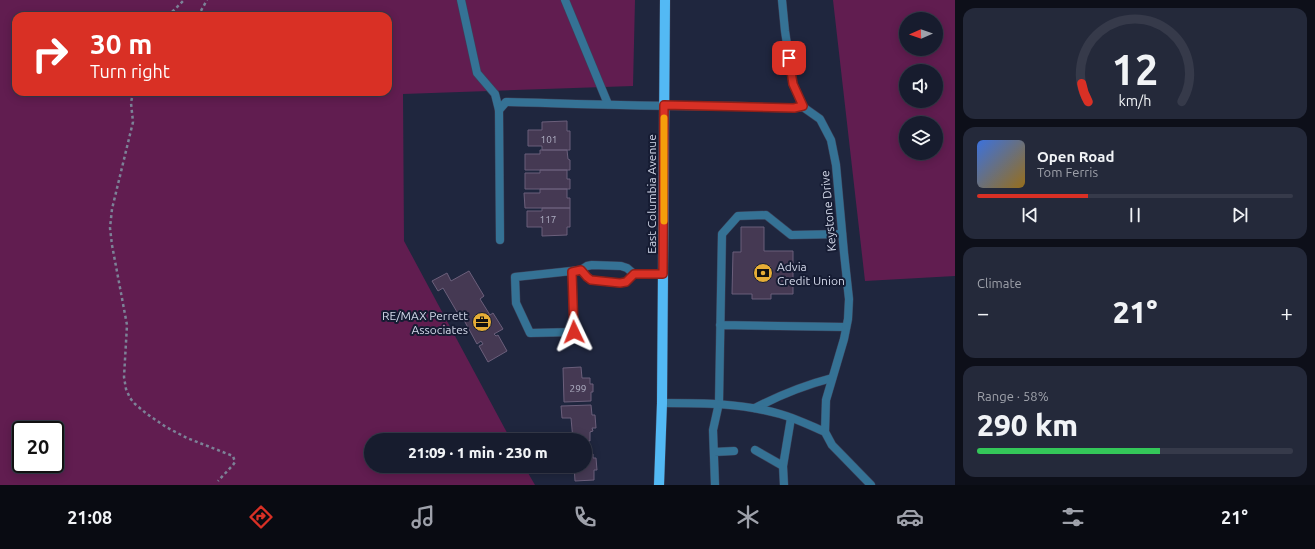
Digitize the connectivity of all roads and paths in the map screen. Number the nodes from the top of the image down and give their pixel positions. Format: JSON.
{"nodes":[{"id":1,"x":184,"y":0,"type":"edge"},
{"id":2,"x":207,"y":0,"type":"edge"},
{"id":3,"x":461,"y":0,"type":"edge"},
{"id":4,"x":565,"y":0,"type":"edge"},
{"id":5,"x":665,"y":0,"type":"edge"},
{"id":6,"x":782,"y":0,"type":"edge"},
{"id":7,"x":172,"y":12,"type":"edge"},
{"id":8,"x":200,"y":12,"type":"edge"},
{"id":9,"x":132,"y":96,"type":"edge"},
{"id":10,"x":608,"y":104,"type":"junction"},
{"id":11,"x":664,"y":105,"type":"junction"},
{"id":12,"x":803,"y":106,"type":"junction"},
{"id":13,"x":499,"y":110,"type":"junction"},
{"id":14,"x":842,"y":234,"type":"junction"},
{"id":15,"x":500,"y":240,"type":"dead end"},
{"id":16,"x":581,"y":270,"type":"junction"},
{"id":17,"x":572,"y":272,"type":"junction"},
{"id":18,"x":634,"y":274,"type":"junction"},
{"id":19,"x":663,"y":274,"type":"junction"},
{"id":20,"x":720,"y":325,"type":"junction"},
{"id":21,"x":846,"y":327,"type":"junction"},
{"id":22,"x":832,"y":378,"type":"junction"},
{"id":23,"x":662,"y":403,"type":"junction"},
{"id":24,"x":719,"y":403,"type":"junction"},
{"id":25,"x":754,"y":408,"type":"junction"},
{"id":26,"x":791,"y":418,"type":"junction"},
{"id":27,"x":825,"y":432,"type":"junction"},
{"id":28,"x":755,"y":450,"type":"dead end"},
{"id":29,"x":734,"y":451,"type":"dead end"},
{"id":30,"x":714,"y":452,"type":"junction"},
{"id":31,"x":783,"y":466,"type":"junction"},
{"id":32,"x":218,"y":481,"type":"dead end"},
{"id":33,"x":659,"y":485,"type":"edge"},
{"id":34,"x":715,"y":485,"type":"edge"},
{"id":35,"x":784,"y":485,"type":"edge"},
{"id":36,"x":871,"y":485,"type":"edge"}],
"edges":[{"from":1,"to":7,"type":"path"},
{"from":2,"to":8,"type":"path"},
{"from":3,"to":13,"type":"street"},
{"from":4,"to":10,"type":"street"},
{"from":5,"to":11,"type":"main road","name":"East Columbia Avenue"},
{"from":6,"to":12,"type":"street","name":"Keystone Drive"},
{"from":9,"to":32,"type":"path"},
{"from":10,"to":11,"type":"street"},
{"from":10,"to":13,"type":"street"},
{"from":11,"to":12,"type":"street"},
{"from":11,"to":19,"type":"main road","name":"East Columbia Avenue"},
{"from":12,"to":14,"type":"street","name":"Keystone Drive"},
{"from":13,"to":15,"type":"street"},
{"from":14,"to":20,"type":"street"},
{"from":14,"to":21,"type":"street","name":"Keystone Drive"},
{"from":16,"to":17,"type":"street"},
{"from":16,"to":18,"type":"street"},
{"from":16,"to":18,"type":"street"},
{"from":17,"to":17,"type":"street"},
{"from":18,"to":19,"type":"street"},
{"from":19,"to":23,"type":"main road","name":"East Columbia Avenue"},
{"from":20,"to":21,"type":"street"},
{"from":20,"to":24,"type":"street"},
{"from":21,"to":22,"type":"street","name":"Keystone Drive"},
{"from":22,"to":25,"type":"street"},
{"from":22,"to":27,"type":"street","name":"Keystone Drive"},
{"from":23,"to":24,"type":"street"},
{"from":23,"to":33,"type":"main road","name":"East Columbia Avenue"},
{"from":24,"to":25,"type":"street"},
{"from":24,"to":30,"type":"street"},
{"from":25,"to":26,"type":"street"},
{"from":26,"to":27,"type":"street"},
{"from":26,"to":31,"type":"street"},
{"from":27,"to":36,"type":"street"},
{"from":28,"to":31,"type":"street"},
{"from":29,"to":30,"type":"street"},
{"from":30,"to":34,"type":"street"},
{"from":31,"to":35,"type":"street"}]}
